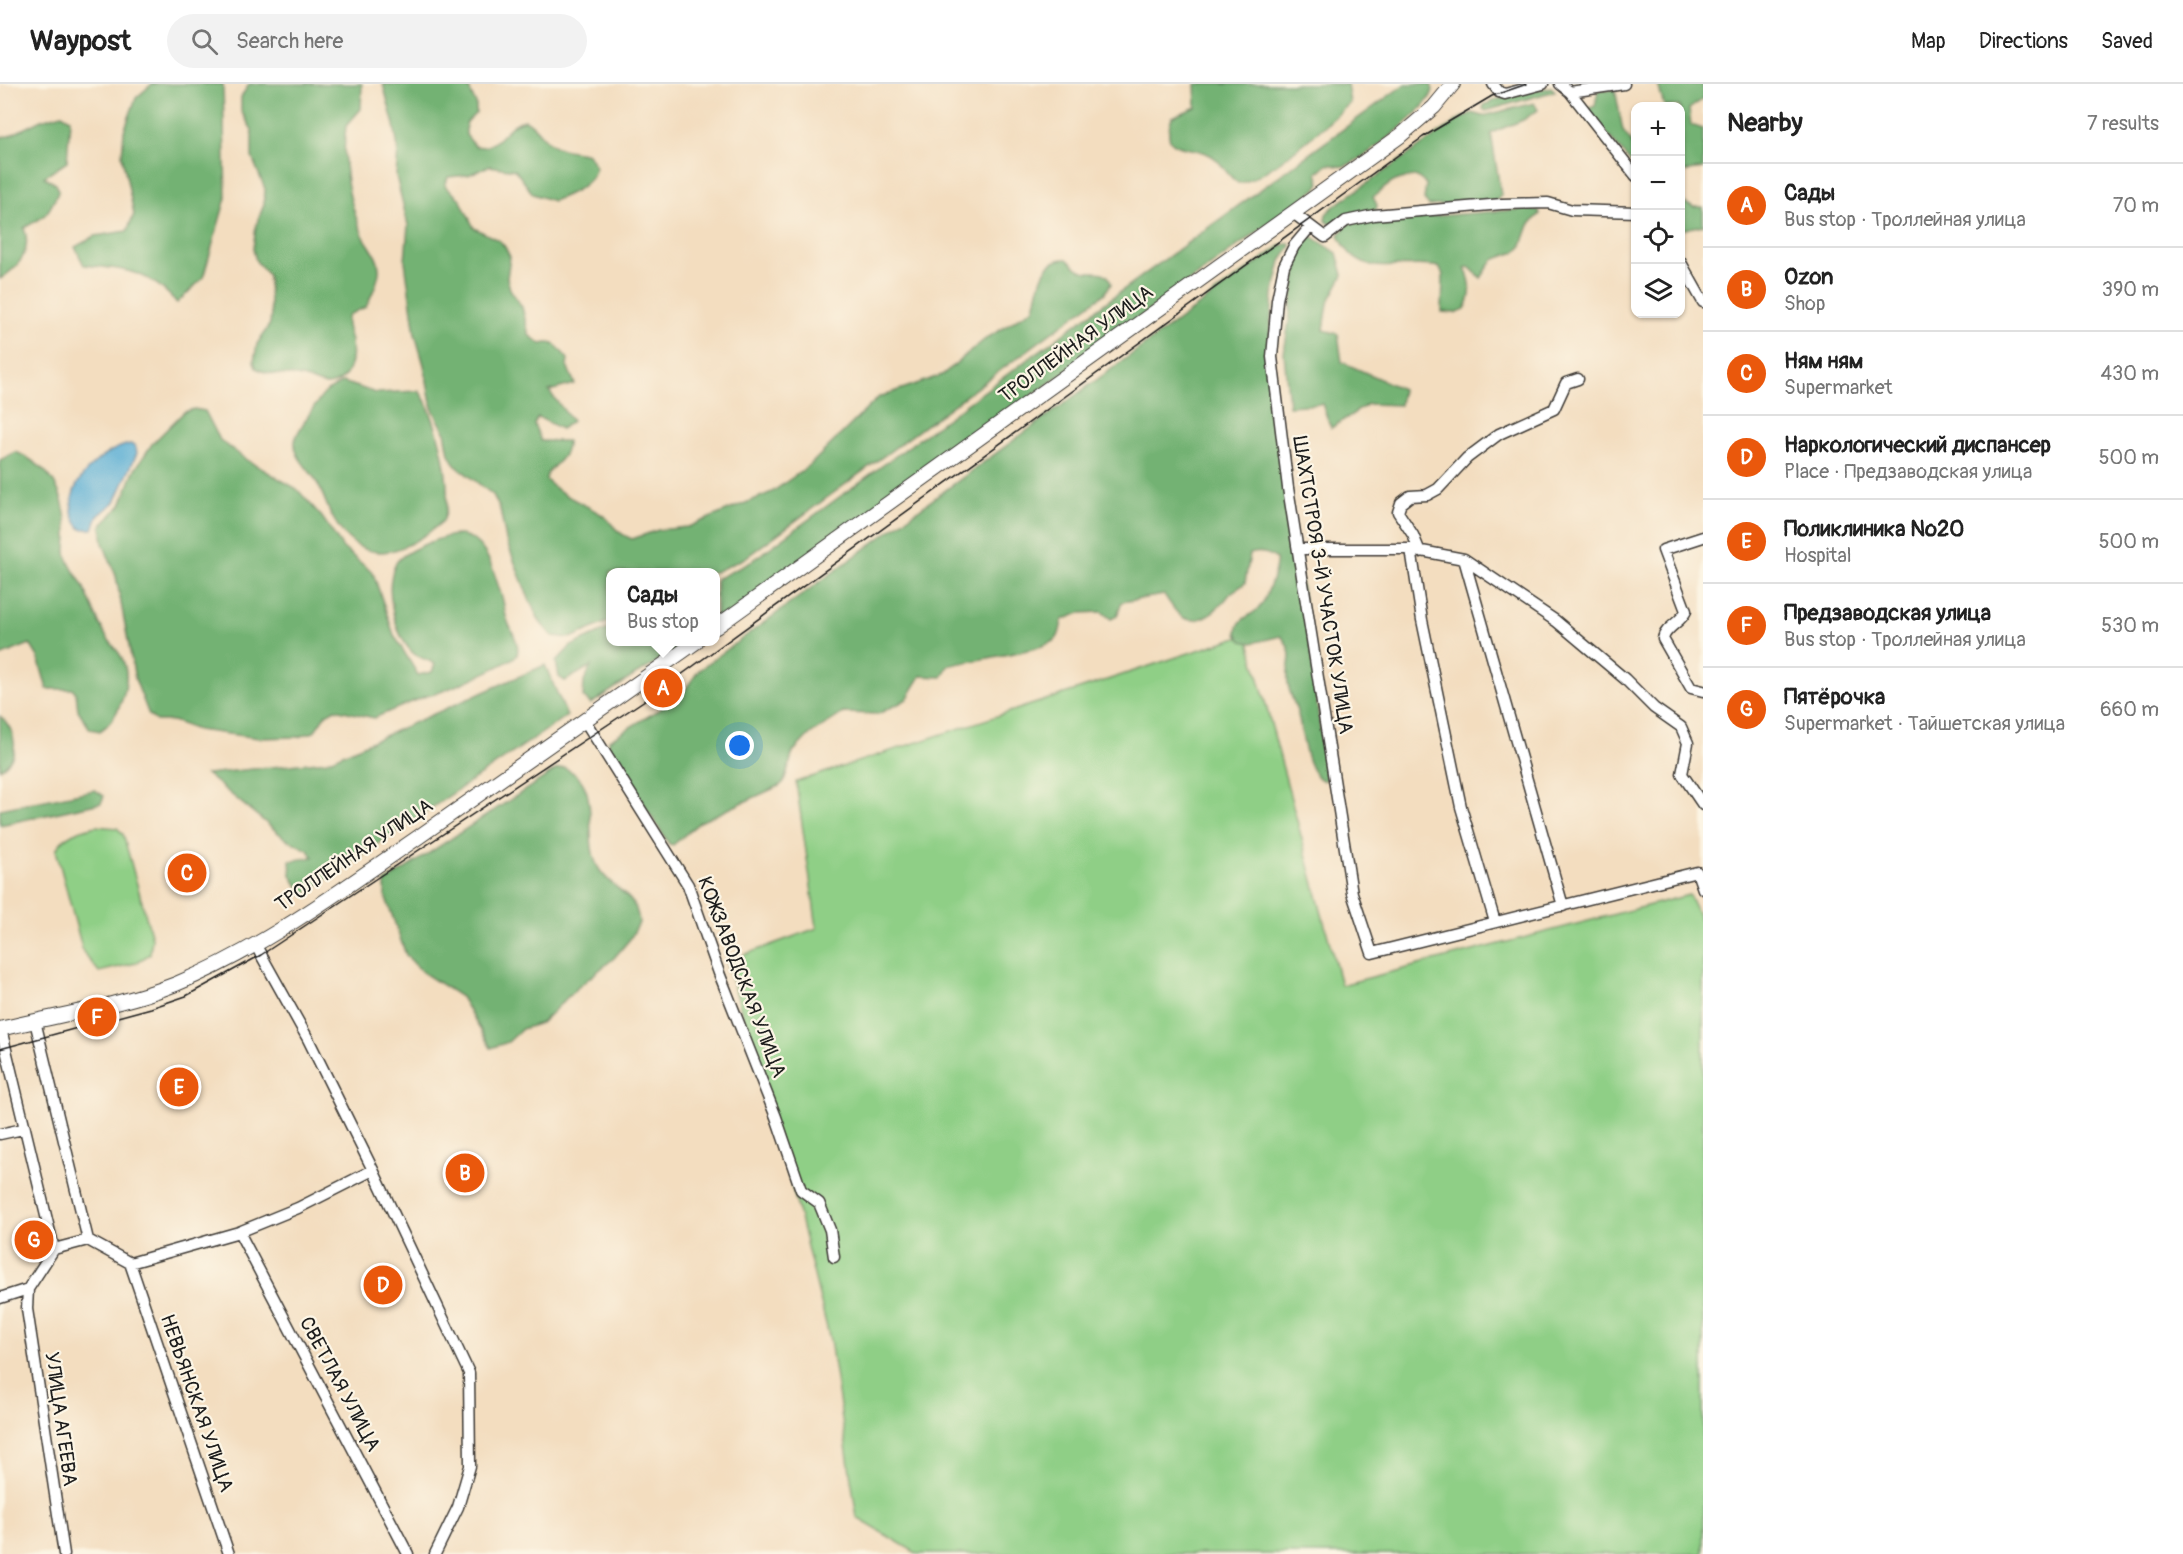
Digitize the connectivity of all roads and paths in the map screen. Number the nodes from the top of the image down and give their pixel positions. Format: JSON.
{"nodes":[{"id":1,"x":1453,"y":84,"type":"edge"},
{"id":2,"x":1493,"y":84,"type":"edge"},
{"id":3,"x":1542,"y":84,"type":"edge"},
{"id":4,"x":1560,"y":84,"type":"edge"},
{"id":5,"x":1624,"y":84,"type":"edge"},
{"id":6,"x":1570,"y":92,"type":"junction"},
{"id":7,"x":1631,"y":171,"type":"edge"},
{"id":8,"x":1631,"y":212,"type":"edge"},
{"id":9,"x":1293,"y":213,"type":"junction"},
{"id":10,"x":1310,"y":228,"type":"junction"},
{"id":11,"x":1682,"y":264,"type":"edge"},
{"id":12,"x":1703,"y":302,"type":"edge"},
{"id":13,"x":1578,"y":379,"type":"dead end"},
{"id":14,"x":1703,"y":537,"type":"edge"},
{"id":15,"x":1298,"y":549,"type":"junction"},
{"id":16,"x":1415,"y":550,"type":"junction"},
{"id":17,"x":1464,"y":559,"type":"junction"},
{"id":18,"x":720,"y":624,"type":"edge"},
{"id":19,"x":690,"y":646,"type":"edge"},
{"id":20,"x":1703,"y":691,"type":"edge"},
{"id":21,"x":585,"y":721,"type":"junction"},
{"id":22,"x":1703,"y":805,"type":"edge"},
{"id":23,"x":1700,"y":870,"type":"edge"},
{"id":24,"x":1703,"y":889,"type":"edge"},
{"id":25,"x":1563,"y":906,"type":"junction"},
{"id":26,"x":1495,"y":922,"type":"junction"},
{"id":27,"x":255,"y":944,"type":"junction"},
{"id":28,"x":35,"y":1021,"type":"junction"},
{"id":29,"x":1,"y":1029,"type":"edge"},
{"id":30,"x":23,"y":1129,"type":"junction"},
{"id":31,"x":0,"y":1134,"type":"edge"},
{"id":32,"x":373,"y":1170,"type":"junction"},
{"id":33,"x":239,"y":1232,"type":"junction"},
{"id":34,"x":88,"y":1240,"type":"junction"},
{"id":35,"x":54,"y":1249,"type":"junction"},
{"id":36,"x":834,"y":1257,"type":"dead end"},
{"id":37,"x":130,"y":1263,"type":"junction"},
{"id":38,"x":28,"y":1289,"type":"junction"},
{"id":39,"x":0,"y":1298,"type":"edge"},
{"id":40,"x":64,"y":1554,"type":"edge"},
{"id":41,"x":229,"y":1554,"type":"edge"},
{"id":42,"x":408,"y":1554,"type":"edge"},
{"id":43,"x":435,"y":1554,"type":"edge"}],
"edges":[{"from":1,"to":9,"type":"street","name":"ТРОЛЛЕЙНАЯ УЛИЦА"},
{"from":2,"to":3,"type":"street"},
{"from":4,"to":6,"type":"street"},
{"from":5,"to":6,"type":"street"},
{"from":6,"to":7,"type":"street"},
{"from":8,"to":10,"type":"street"},
{"from":9,"to":10,"type":"street"},
{"from":9,"to":18,"type":"street","name":"ТРОЛЛЕЙНАЯ УЛИЦА"},
{"from":10,"to":15,"type":"street","name":"ШАХТСТРОЯ 3-Й УЧАСТОК УЛИЦА"},
{"from":11,"to":12,"type":"street"},
{"from":13,"to":16,"type":"street"},
{"from":14,"to":20,"type":"street"},
{"from":15,"to":16,"type":"street"},
{"from":15,"to":26,"type":"street","name":"ШАХТСТРОЯ 3-Й УЧАСТОК УЛИЦА"},
{"from":16,"to":17,"type":"street"},
{"from":16,"to":26,"type":"street"},
{"from":17,"to":22,"type":"street"},
{"from":17,"to":25,"type":"street"},
{"from":19,"to":21,"type":"street","name":"ТРОЛЛЕЙНАЯ УЛИЦА"},
{"from":21,"to":27,"type":"street","name":"ТРОЛЛЕЙНАЯ УЛИЦА"},
{"from":21,"to":36,"type":"street","name":"КОЖЗАВОДСКАЯ УЛИЦА"},
{"from":23,"to":24,"type":"street"},
{"from":23,"to":25,"type":"street"},
{"from":25,"to":26,"type":"street"},
{"from":27,"to":28,"type":"street","name":"ТРОЛЛЕЙНАЯ УЛИЦА"},
{"from":27,"to":32,"type":"street"},
{"from":28,"to":29,"type":"street","name":"ТРОЛЛЕЙНАЯ УЛИЦА"},
{"from":28,"to":34,"type":"street"},
{"from":29,"to":30,"type":"street"},
{"from":30,"to":31,"type":"street"},
{"from":30,"to":35,"type":"street"},
{"from":32,"to":33,"type":"street"},
{"from":32,"to":43,"type":"street"},
{"from":33,"to":37,"type":"street"},
{"from":33,"to":42,"type":"street","name":"СВЕТЛАЯ УЛИЦА"},
{"from":34,"to":35,"type":"street"},
{"from":34,"to":37,"type":"street"},
{"from":35,"to":38,"type":"street"},
{"from":37,"to":41,"type":"street","name":"НЕВЬЯНСКАЯ УЛИЦА"},
{"from":38,"to":39,"type":"street"},
{"from":38,"to":40,"type":"street","name":"УЛИЦА АГЕЕВА"}]}
